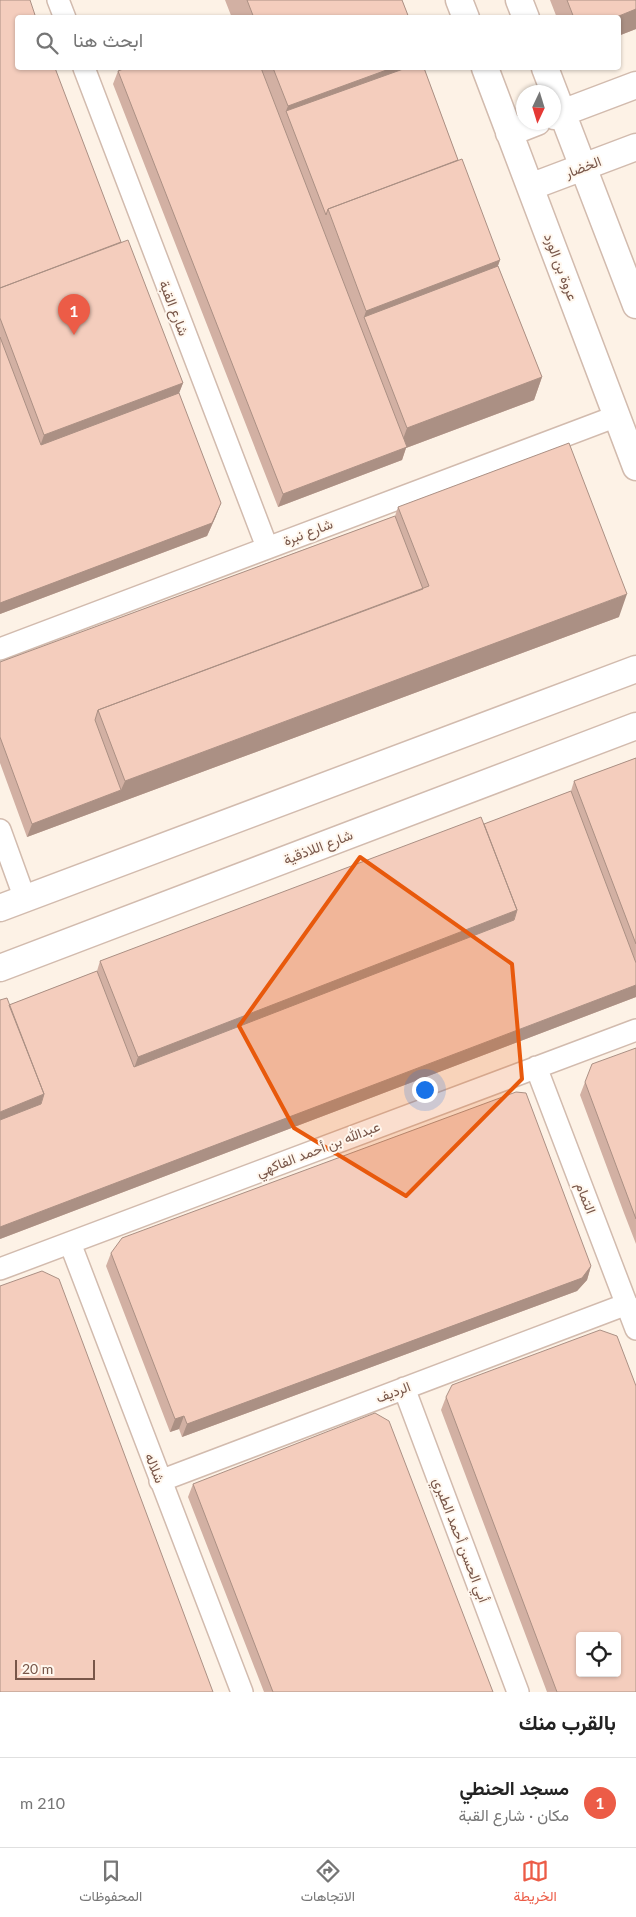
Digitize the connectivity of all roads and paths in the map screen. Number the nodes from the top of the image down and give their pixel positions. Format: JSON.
{"nodes":[{"id":1,"x":58,"y":0,"type":"edge"},
{"id":2,"x":460,"y":0,"type":"edge"},
{"id":3,"x":520,"y":0,"type":"edge"},
{"id":4,"x":64,"y":15,"type":"edge"},
{"id":5,"x":465,"y":15,"type":"edge"},
{"id":6,"x":525,"y":15,"type":"edge"},
{"id":7,"x":85,"y":70,"type":"edge"},
{"id":8,"x":486,"y":70,"type":"edge"},
{"id":9,"x":546,"y":70,"type":"edge"},
{"id":10,"x":550,"y":85,"type":"edge"},
{"id":11,"x":636,"y":85,"type":"edge"},
{"id":12,"x":561,"y":113,"type":"edge"},
{"id":13,"x":561,"y":120,"type":"edge"},
{"id":14,"x":517,"y":130,"type":"edge"},
{"id":15,"x":510,"y":133,"type":"junction"},
{"id":16,"x":636,"y":147,"type":"edge"},
{"id":17,"x":583,"y":167,"type":"junction"},
{"id":18,"x":530,"y":187,"type":"junction"},
{"id":19,"x":636,"y":305,"type":"edge"},
{"id":20,"x":616,"y":416,"type":"junction"},
{"id":21,"x":636,"y":468,"type":"edge"},
{"id":22,"x":266,"y":547,"type":"junction"},
{"id":23,"x":0,"y":649,"type":"edge"},
{"id":24,"x":636,"y":669,"type":"edge"},
{"id":25,"x":636,"y":726,"type":"edge"},
{"id":26,"x":0,"y":830,"type":"edge"},
{"id":27,"x":25,"y":898,"type":"junction"},
{"id":28,"x":0,"y":908,"type":"edge"},
{"id":29,"x":0,"y":968,"type":"edge"},
{"id":30,"x":636,"y":1030,"type":"edge"},
{"id":31,"x":536,"y":1067,"type":"junction"},
{"id":32,"x":70,"y":1242,"type":"junction"},
{"id":33,"x":0,"y":1269,"type":"edge"},
{"id":34,"x":626,"y":1304,"type":"junction"},
{"id":35,"x":636,"y":1329,"type":"edge"},
{"id":36,"x":404,"y":1388,"type":"junction"},
{"id":37,"x":160,"y":1481,"type":"junction"},
{"id":38,"x":242,"y":1692,"type":"edge"},
{"id":39,"x":518,"y":1692,"type":"edge"}],
"edges":[{"from":1,"to":4,"type":"street"},
{"from":2,"to":5,"type":"street"},
{"from":3,"to":6,"type":"street"},
{"from":7,"to":22,"type":"street","name":"شارع القبة"},
{"from":8,"to":15,"type":"street","name":"عروة بن الورد"},
{"from":9,"to":10,"type":"street"},
{"from":11,"to":12,"type":"street"},
{"from":13,"to":17,"type":"street"},
{"from":14,"to":15,"type":"street"},
{"from":15,"to":18,"type":"street","name":"عروة بن الورد"},
{"from":16,"to":17,"type":"street","name":"الخضار"},
{"from":17,"to":18,"type":"street","name":"الخضار"},
{"from":17,"to":19,"type":"street"},
{"from":18,"to":20,"type":"street","name":"عروة بن الورد"},
{"from":20,"to":21,"type":"street","name":"عروة بن الورد"},
{"from":20,"to":22,"type":"street","name":"شارع نبرة"},
{"from":22,"to":23,"type":"street","name":"شارع نبرة"},
{"from":24,"to":27,"type":"street"},
{"from":25,"to":29,"type":"street","name":"شارع اللاذقية"},
{"from":26,"to":27,"type":"street"},
{"from":27,"to":28,"type":"street"},
{"from":30,"to":31,"type":"street","name":"عبدالله بن أحمد الفاكهي"},
{"from":31,"to":32,"type":"street","name":"عبدالله بن أحمد الفاكهي"},
{"from":31,"to":34,"type":"street","name":"التمام"},
{"from":32,"to":33,"type":"street","name":"عبدالله بن أحمد الفاكهي"},
{"from":32,"to":37,"type":"street","name":"شلاله"},
{"from":34,"to":35,"type":"street","name":"التمام"},
{"from":34,"to":36,"type":"street","name":"الرديف"},
{"from":36,"to":37,"type":"street","name":"الرديف"},
{"from":36,"to":39,"type":"street","name":"أبي الحسن أحمد الطبري"},
{"from":37,"to":38,"type":"street","name":"شلاله"}]}
